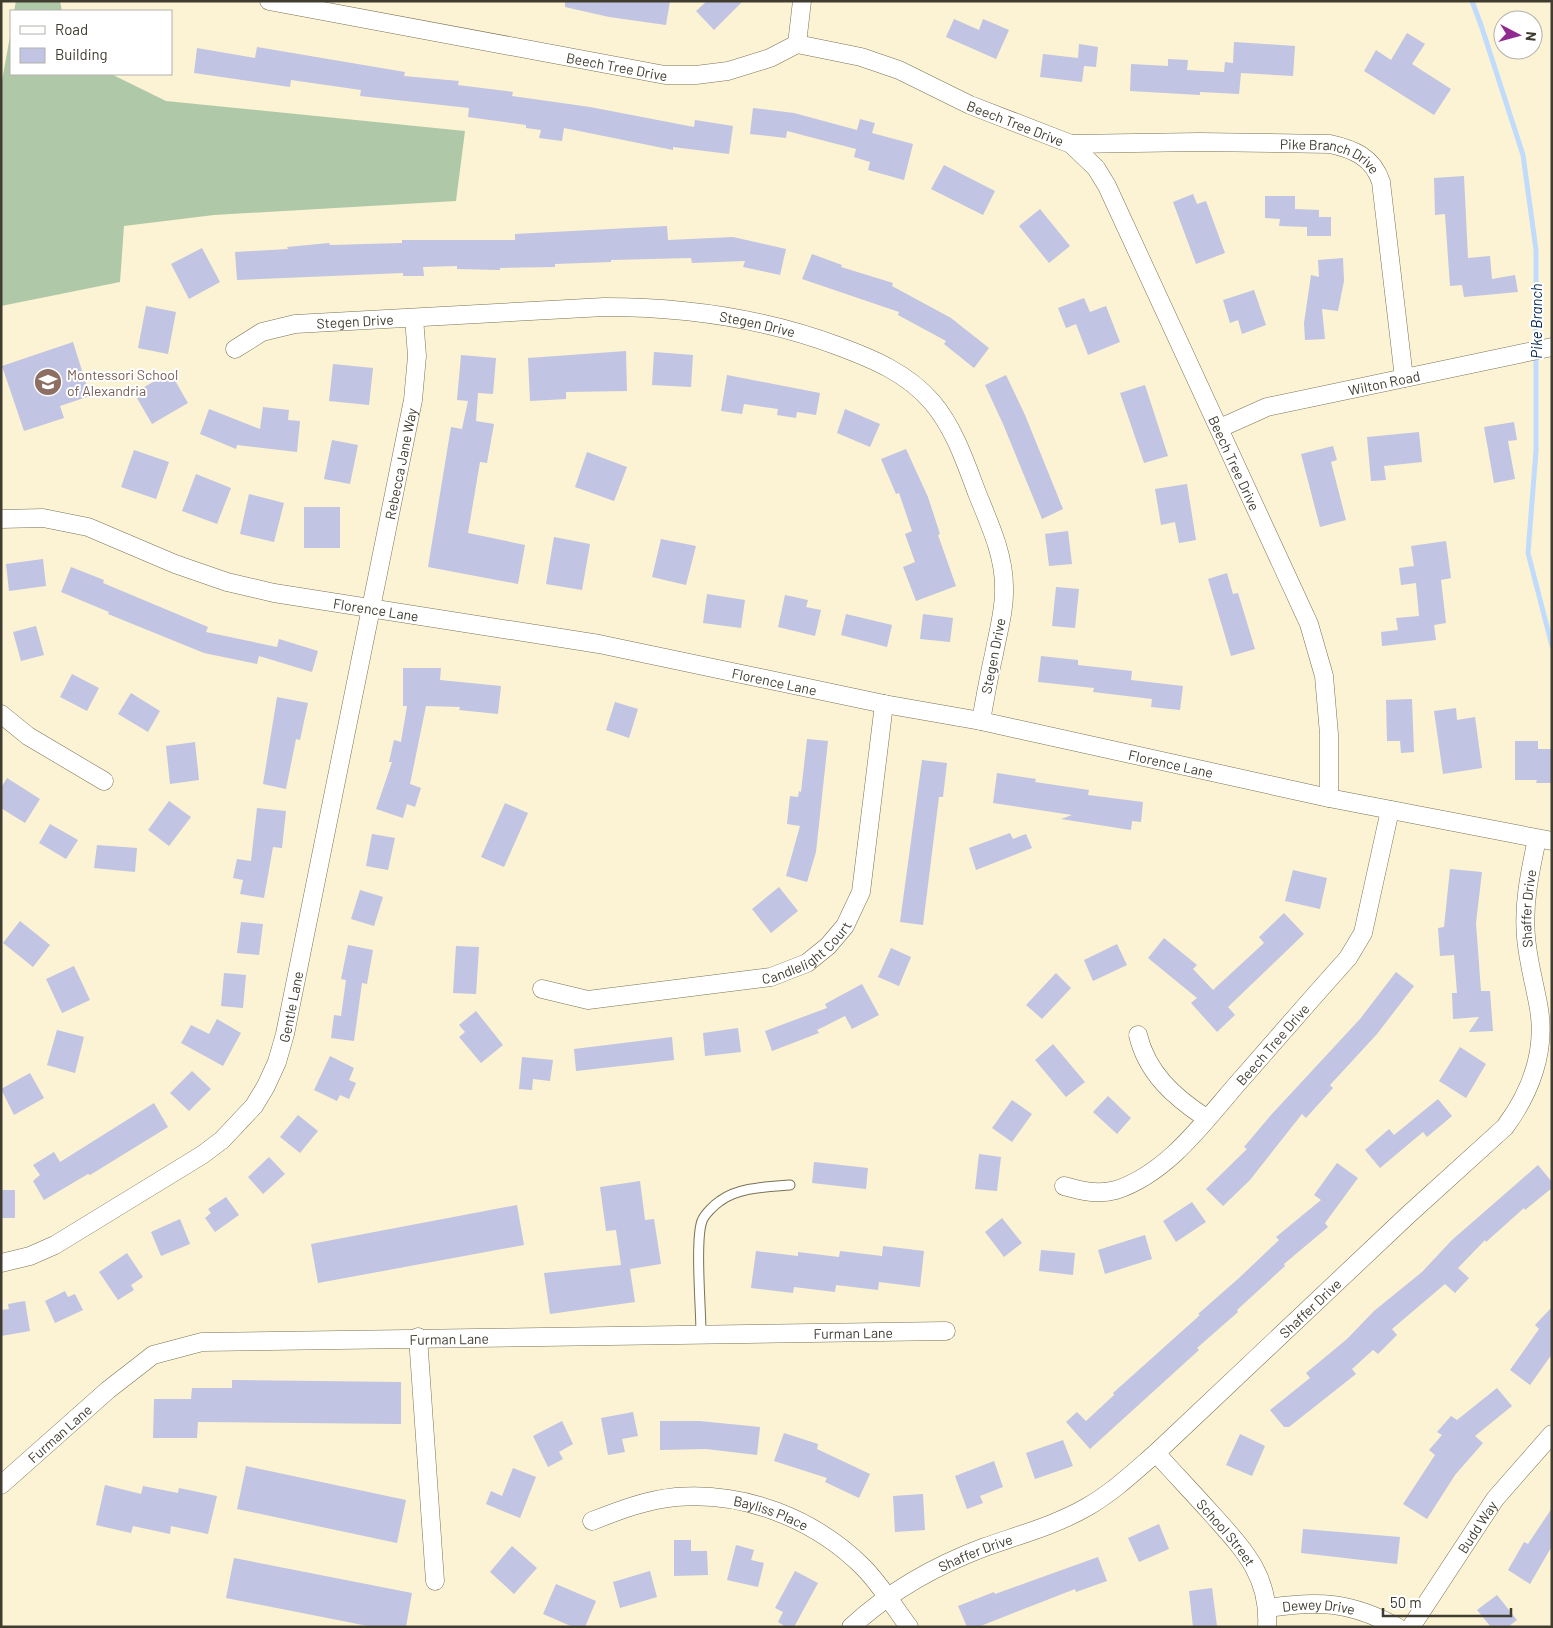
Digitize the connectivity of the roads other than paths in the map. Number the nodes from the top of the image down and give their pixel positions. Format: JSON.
{"nodes":[{"id":1,"x":269,"y":1,"type":"edge"},
{"id":2,"x":802,"y":1,"type":"edge"},
{"id":3,"x":797,"y":44,"type":"junction"},
{"id":4,"x":1071,"y":144,"type":"junction"},
{"id":5,"x":414,"y":318,"type":"junction"},
{"id":6,"x":1552,"y":347,"type":"edge"},
{"id":7,"x":235,"y":349,"type":"dead end"},
{"id":8,"x":1404,"y":378,"type":"junction"},
{"id":9,"x":1220,"y":428,"type":"junction"},
{"id":10,"x":1,"y":519,"type":"edge"},
{"id":11,"x":372,"y":607,"type":"junction"},
{"id":12,"x":884,"y":704,"type":"junction"},
{"id":13,"x":1,"y":714,"type":"edge"},
{"id":14,"x":981,"y":721,"type":"junction"},
{"id":15,"x":104,"y":781,"type":"dead end"},
{"id":16,"x":1329,"y":798,"type":"junction"},
{"id":17,"x":1390,"y":810,"type":"junction"},
{"id":18,"x":1545,"y":840,"type":"edge"},
{"id":19,"x":542,"y":989,"type":"dead end"},
{"id":20,"x":1138,"y":1035,"type":"dead end"},
{"id":21,"x":1206,"y":1118,"type":"junction"},
{"id":22,"x":790,"y":1185,"type":"dead end"},
{"id":23,"x":1064,"y":1186,"type":"dead end"},
{"id":24,"x":1,"y":1263,"type":"edge"},
{"id":25,"x":946,"y":1331,"type":"dead end"},
{"id":26,"x":701,"y":1333,"type":"junction"},
{"id":27,"x":418,"y":1337,"type":"junction"},
{"id":28,"x":1552,"y":1434,"type":"edge"},
{"id":29,"x":1156,"y":1453,"type":"junction"},
{"id":30,"x":1,"y":1485,"type":"edge"},
{"id":31,"x":592,"y":1521,"type":"dead end"},
{"id":32,"x":435,"y":1582,"type":"dead end"},
{"id":33,"x":888,"y":1599,"type":"junction"},
{"id":34,"x":1268,"y":1608,"type":"junction"},
{"id":35,"x":851,"y":1627,"type":"edge"},
{"id":36,"x":909,"y":1627,"type":"edge"},
{"id":37,"x":1267,"y":1627,"type":"edge"},
{"id":38,"x":1397,"y":1627,"type":"edge"},
{"id":39,"x":1410,"y":1627,"type":"edge"}],
"edges":[{"from":1,"to":3,"type":"street","name":"Beech Tree Drive"},
{"from":2,"to":3,"type":"street"},
{"from":3,"to":4,"type":"street","name":"Beech Tree Drive"},
{"from":4,"to":8,"type":"street","name":"Pike Branch Drive"},
{"from":4,"to":9,"type":"street","name":"Beech Tree Drive"},
{"from":5,"to":7,"type":"street","name":"Stegen Drive"},
{"from":5,"to":11,"type":"street","name":"Rebecca Jane Way"},
{"from":5,"to":14,"type":"street","name":"Stegen Drive"},
{"from":6,"to":8,"type":"street","name":"Wilton Road"},
{"from":8,"to":9,"type":"street","name":"Wilton Road"},
{"from":9,"to":16,"type":"street","name":"Beech Tree Drive"},
{"from":10,"to":11,"type":"street","name":"Florence Lane"},
{"from":11,"to":12,"type":"street","name":"Florence Lane"},
{"from":11,"to":24,"type":"street","name":"Gentle Lane"},
{"from":12,"to":14,"type":"street","name":"Florence Lane"},
{"from":12,"to":19,"type":"street","name":"Candlelight Court"},
{"from":13,"to":15,"type":"street"},
{"from":14,"to":16,"type":"street","name":"Florence Lane"},
{"from":16,"to":17,"type":"street","name":"Florence Lane"},
{"from":17,"to":18,"type":"street","name":"Florence Lane"},
{"from":17,"to":21,"type":"street","name":"Beech Tree Drive"},
{"from":18,"to":29,"type":"street","name":"Shaffer Drive"},
{"from":20,"to":21,"type":"street"},
{"from":21,"to":23,"type":"street","name":"Beech Tree Drive"},
{"from":22,"to":26,"type":"lane"},
{"from":25,"to":26,"type":"street","name":"Furman Lane"},
{"from":26,"to":27,"type":"street","name":"Furman Lane"},
{"from":27,"to":30,"type":"street","name":"Furman Lane"},
{"from":27,"to":32,"type":"street"},
{"from":28,"to":39,"type":"street","name":"Budd Way"},
{"from":29,"to":33,"type":"street","name":"Shaffer Drive"},
{"from":29,"to":34,"type":"street","name":"School Street"},
{"from":31,"to":33,"type":"street","name":"Bayliss Place"},
{"from":33,"to":35,"type":"street","name":"Shaffer Drive"},
{"from":33,"to":36,"type":"street","name":"Bayliss Place"},
{"from":34,"to":37,"type":"street","name":"School Street"},
{"from":34,"to":38,"type":"street","name":"Dewey Drive"}]}
